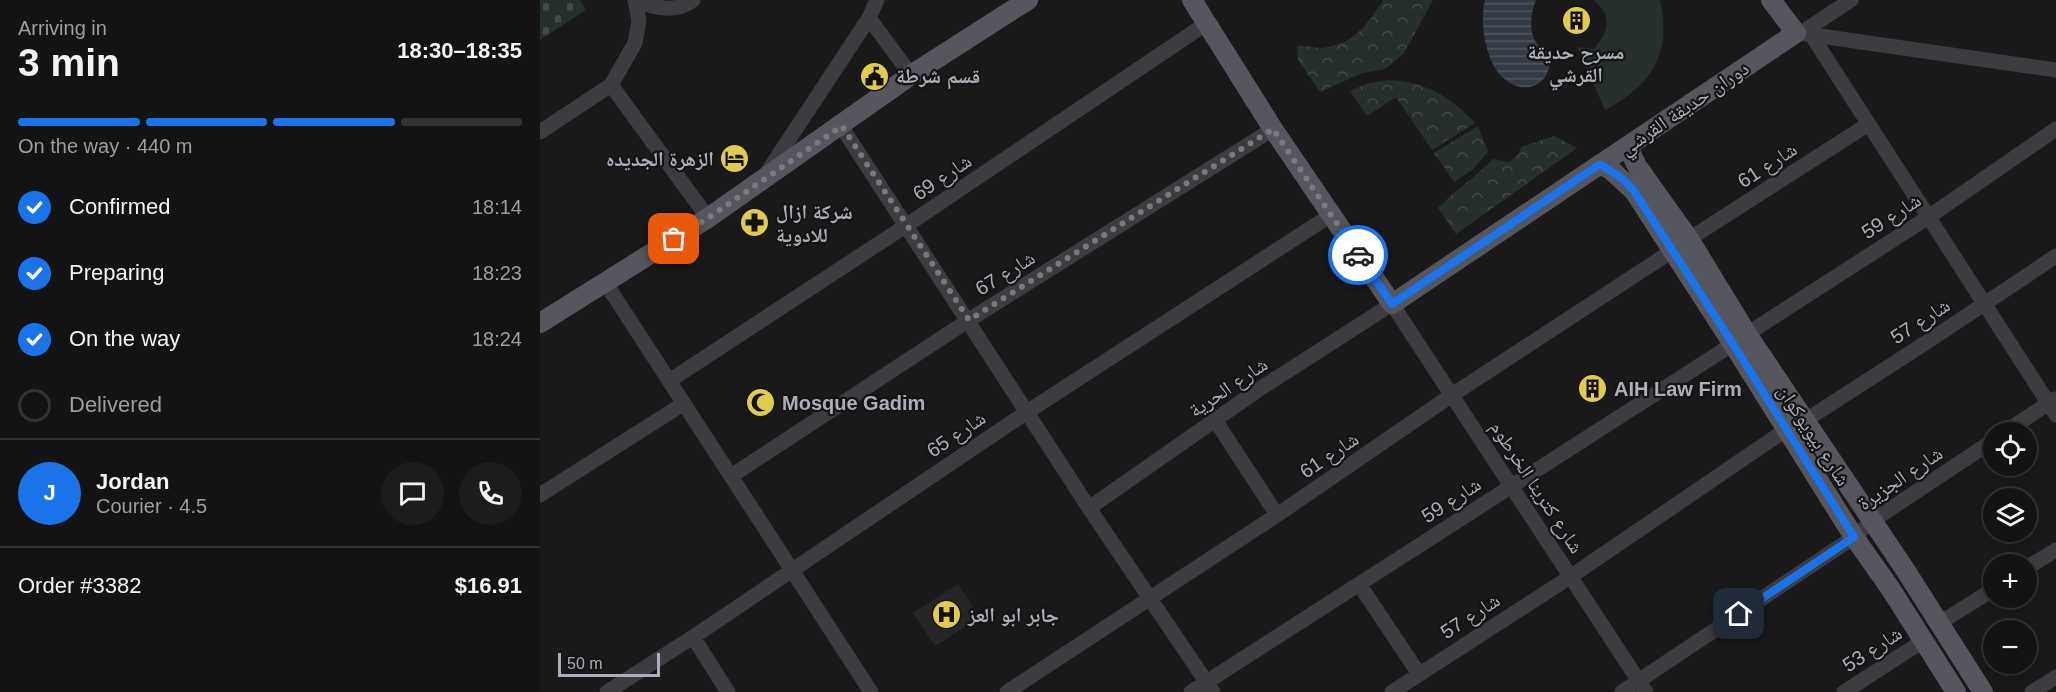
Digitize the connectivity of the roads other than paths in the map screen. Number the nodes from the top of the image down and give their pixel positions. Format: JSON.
{"nodes":[{"id":1,"x":693,"y":0,"type":"edge"},
{"id":2,"x":877,"y":0,"type":"edge"},
{"id":3,"x":1192,"y":0,"type":"edge"},
{"id":4,"x":1771,"y":0,"type":"edge"},
{"id":5,"x":1851,"y":0,"type":"edge"},
{"id":6,"x":635,"y":1,"type":"edge"},
{"id":7,"x":1026,"y":1,"type":"edge"},
{"id":8,"x":869,"y":18,"type":"junction"},
{"id":9,"x":1207,"y":23,"type":"junction"},
{"id":10,"x":1803,"y":34,"type":"junction"},
{"id":11,"x":2056,"y":70,"type":"edge"},
{"id":12,"x":911,"y":75,"type":"junction"},
{"id":13,"x":611,"y":85,"type":"junction"},
{"id":14,"x":1868,"y":125,"type":"junction"},
{"id":15,"x":842,"y":126,"type":"junction"},
{"id":16,"x":1273,"y":129,"type":"junction"},
{"id":17,"x":2056,"y":129,"type":"edge"},
{"id":18,"x":540,"y":132,"type":"edge"},
{"id":19,"x":1628,"y":147,"type":"junction"},
{"id":20,"x":1600,"y":164,"type":"junction"},
{"id":21,"x":761,"y":181,"type":"junction"},
{"id":22,"x":1331,"y":215,"type":"junction"},
{"id":23,"x":708,"y":218,"type":"junction"},
{"id":24,"x":1927,"y":218,"type":"junction"},
{"id":25,"x":907,"y":225,"type":"junction"},
{"id":26,"x":1689,"y":239,"type":"junction"},
{"id":27,"x":1672,"y":251,"type":"junction"},
{"id":28,"x":2056,"y":256,"type":"edge"},
{"id":29,"x":605,"y":282,"type":"junction"},
{"id":30,"x":1392,"y":304,"type":"junction"},
{"id":31,"x":1984,"y":304,"type":"junction"},
{"id":32,"x":969,"y":320,"type":"junction"},
{"id":33,"x":540,"y":323,"type":"edge"},
{"id":34,"x":1740,"y":339,"type":"junction"},
{"id":35,"x":669,"y":381,"type":"junction"},
{"id":36,"x":1452,"y":395,"type":"junction"},
{"id":37,"x":682,"y":404,"type":"junction"},
{"id":38,"x":2053,"y":405,"type":"edge"},
{"id":39,"x":1027,"y":412,"type":"junction"},
{"id":40,"x":1215,"y":420,"type":"junction"},
{"id":41,"x":1806,"y":420,"type":"junction"},
{"id":42,"x":2023,"y":422,"type":"edge"},
{"id":43,"x":1787,"y":429,"type":"junction"},
{"id":44,"x":1983,"y":447,"type":"edge"},
{"id":45,"x":731,"y":476,"type":"junction"},
{"id":46,"x":1511,"y":486,"type":"junction"},
{"id":47,"x":540,"y":495,"type":"edge"},
{"id":48,"x":1089,"y":508,"type":"junction"},
{"id":49,"x":1277,"y":515,"type":"junction"},
{"id":50,"x":1872,"y":521,"type":"junction"},
{"id":51,"x":1854,"y":537,"type":"junction"},
{"id":52,"x":2056,"y":550,"type":"edge"},
{"id":53,"x":2037,"y":561,"type":"edge"},
{"id":54,"x":792,"y":570,"type":"junction"},
{"id":55,"x":1570,"y":577,"type":"junction"},
{"id":56,"x":1359,"y":584,"type":"junction"},
{"id":57,"x":1983,"y":596,"type":"edge"},
{"id":58,"x":1150,"y":599,"type":"junction"},
{"id":59,"x":1938,"y":624,"type":"junction"},
{"id":60,"x":693,"y":637,"type":"junction"},
{"id":61,"x":1923,"y":641,"type":"junction"},
{"id":62,"x":1419,"y":674,"type":"junction"},
{"id":63,"x":2056,"y":676,"type":"edge"},
{"id":64,"x":1642,"y":686,"type":"edge"},
{"id":65,"x":1210,"y":687,"type":"edge"},
{"id":66,"x":607,"y":692,"type":"edge"},
{"id":67,"x":728,"y":692,"type":"edge"},
{"id":68,"x":872,"y":692,"type":"edge"},
{"id":69,"x":1007,"y":692,"type":"edge"},
{"id":70,"x":1191,"y":692,"type":"edge"},
{"id":71,"x":1392,"y":692,"type":"edge"},
{"id":72,"x":1622,"y":692,"type":"edge"},
{"id":73,"x":1844,"y":692,"type":"edge"},
{"id":74,"x":1956,"y":692,"type":"edge"},
{"id":75,"x":1983,"y":692,"type":"edge"},
{"id":76,"x":2032,"y":692,"type":"edge"}],
"edges":[{"from":1,"to":6,"type":"street"},
{"from":2,"to":8,"type":"street"},
{"from":3,"to":9,"type":"main road"},
{"from":4,"to":10,"type":"main road"},
{"from":5,"to":10,"type":"street"},
{"from":6,"to":13,"type":"street"},
{"from":7,"to":12,"type":"main road"},
{"from":8,"to":12,"type":"street"},
{"from":8,"to":21,"type":"street"},
{"from":9,"to":16,"type":"main road"},
{"from":9,"to":25,"type":"street","name":"شارع 69"},
{"from":10,"to":11,"type":"street"},
{"from":10,"to":14,"type":"street"},
{"from":10,"to":19,"type":"main road","name":"دوران حديقة القرشي"},
{"from":12,"to":15,"type":"main road"},
{"from":13,"to":18,"type":"street"},
{"from":13,"to":23,"type":"street"},
{"from":14,"to":24,"type":"street"},
{"from":14,"to":26,"type":"street","name":"شارع 61"},
{"from":15,"to":21,"type":"main road"},
{"from":15,"to":25,"type":"street"},
{"from":16,"to":22,"type":"main road"},
{"from":16,"to":32,"type":"street","name":"شارع 67"},
{"from":17,"to":24,"type":"street","name":"شارع 59"},
{"from":19,"to":20,"type":"main road","name":"دوران حديقة القرشي"},
{"from":19,"to":26,"type":"main road","name":"شارع بيويوكوان"},
{"from":20,"to":27,"type":"main road","name":"شارع بيويوكوان"},
{"from":20,"to":30,"type":"main road","name":"دوران حديقة القرشي"},
{"from":21,"to":23,"type":"main road"},
{"from":22,"to":30,"type":"main road"},
{"from":22,"to":39,"type":"street","name":"شارع 65"},
{"from":23,"to":29,"type":"main road"},
{"from":24,"to":31,"type":"street"},
{"from":24,"to":34,"type":"street","name":"شارع 59"},
{"from":25,"to":32,"type":"street"},
{"from":25,"to":35,"type":"street","name":"شارع 69"},
{"from":26,"to":34,"type":"main road","name":"شارع بيويوكوان"},
{"from":27,"to":34,"type":"main road","name":"شارع بيويوكوان"},
{"from":27,"to":36,"type":"street","name":"شارع 61"},
{"from":28,"to":31,"type":"street","name":"شارع 57"},
{"from":29,"to":33,"type":"main road"},
{"from":29,"to":35,"type":"street"},
{"from":30,"to":36,"type":"street","name":"شارع كترينا الخرطوم"},
{"from":30,"to":40,"type":"street","name":"شارع الحرية"},
{"from":31,"to":38,"type":"street"},
{"from":31,"to":41,"type":"street","name":"شارع 57"},
{"from":32,"to":39,"type":"street"},
{"from":32,"to":45,"type":"street","name":"شارع 67"},
{"from":34,"to":41,"type":"main road","name":"شارع بيويوكوان"},
{"from":34,"to":43,"type":"main road","name":"شارع بيويوكوان"},
{"from":34,"to":46,"type":"street","name":"شارع 59"},
{"from":35,"to":37,"type":"street"},
{"from":36,"to":46,"type":"street","name":"شارع كترينا الخرطوم"},
{"from":36,"to":49,"type":"street","name":"شارع 61"},
{"from":37,"to":45,"type":"street"},
{"from":37,"to":47,"type":"street"},
{"from":38,"to":42,"type":"street"},
{"from":39,"to":48,"type":"street"},
{"from":39,"to":54,"type":"street","name":"شارع 65"},
{"from":40,"to":48,"type":"street","name":"شارع الحرية"},
{"from":40,"to":49,"type":"street"},
{"from":41,"to":50,"type":"main road","name":"شارع بيويوكوان"},
{"from":43,"to":51,"type":"main road","name":"شارع بيويوكوان"},
{"from":43,"to":55,"type":"street","name":"شارع 57"},
{"from":44,"to":50,"type":"street","name":"شارع الجزيرة"},
{"from":45,"to":54,"type":"street"},
{"from":46,"to":55,"type":"street","name":"شارع كترينا الخرطوم"},
{"from":46,"to":56,"type":"street","name":"شارع 59"},
{"from":48,"to":58,"type":"street"},
{"from":49,"to":58,"type":"street","name":"شارع 61"},
{"from":50,"to":51,"type":"street","name":"شارع الجزيرة"},
{"from":50,"to":59,"type":"main road","name":"شارع بيويوكوان"},
{"from":51,"to":61,"type":"main road","name":"شارع بيويوكوان"},
{"from":51,"to":64,"type":"street","name":"شارع الجزيرة"},
{"from":52,"to":53,"type":"street"},
{"from":54,"to":60,"type":"street","name":"شارع 65"},
{"from":54,"to":68,"type":"street"},
{"from":55,"to":62,"type":"street","name":"شارع 57"},
{"from":55,"to":64,"type":"street","name":"شارع كترينا الخرطوم"},
{"from":56,"to":62,"type":"street"},
{"from":56,"to":65,"type":"street","name":"شارع 59"},
{"from":57,"to":59,"type":"street"},
{"from":58,"to":65,"type":"street"},
{"from":58,"to":69,"type":"street","name":"شارع 61"},
{"from":59,"to":75,"type":"main road","name":"شارع بيويوكوان"},
{"from":60,"to":66,"type":"street","name":"شارع 65"},
{"from":60,"to":67,"type":"street"},
{"from":61,"to":73,"type":"street","name":"شارع 53"},
{"from":61,"to":74,"type":"main road","name":"شارع بيويوكوان"},
{"from":62,"to":71,"type":"street","name":"شارع 57"},
{"from":63,"to":76,"type":"street"},
{"from":64,"to":72,"type":"street","name":"شارع الجزيرة"},
{"from":65,"to":70,"type":"street","name":"شارع 59"}]}
